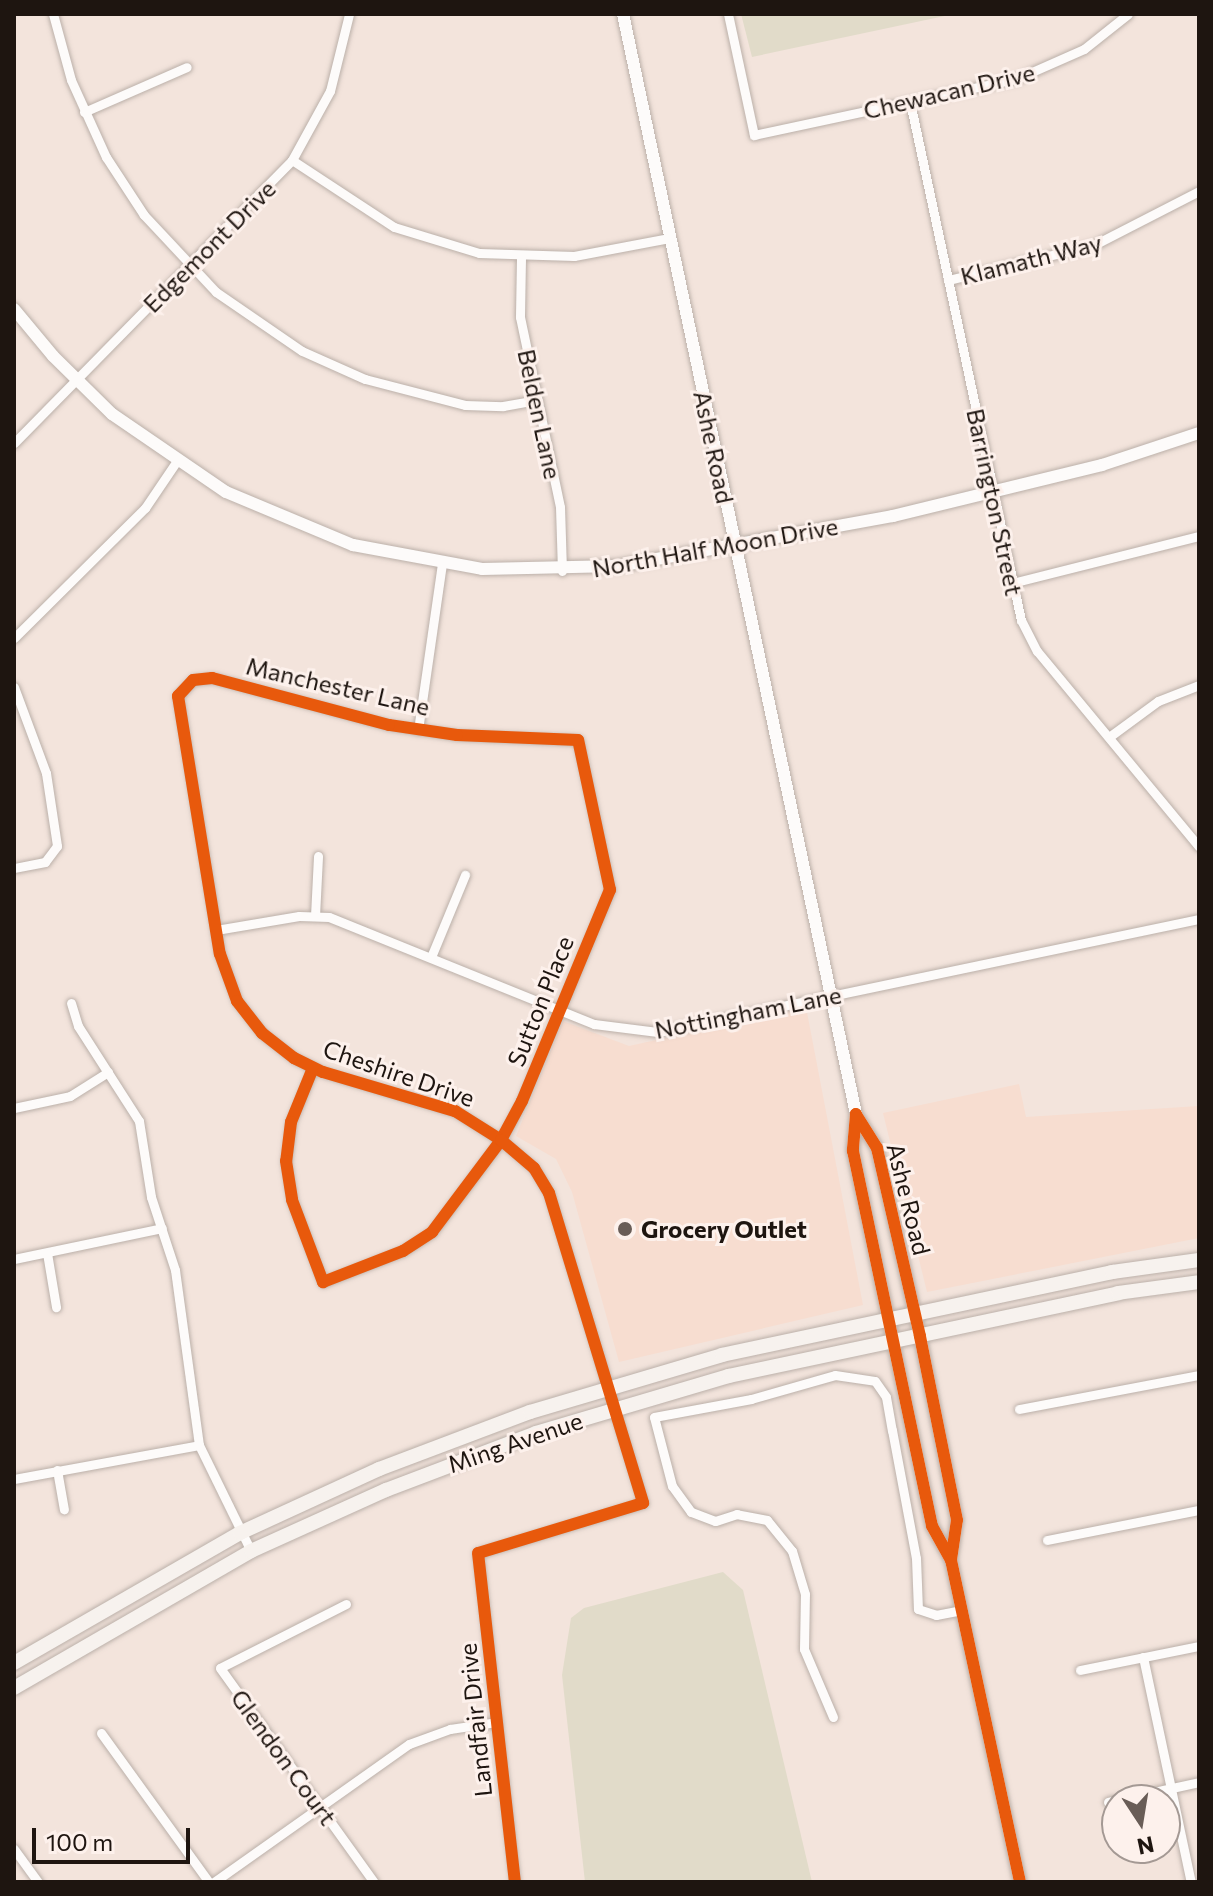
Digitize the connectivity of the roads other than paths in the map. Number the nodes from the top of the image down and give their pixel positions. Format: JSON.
{"nodes":[{"id":1,"x":53,"y":14,"type":"edge"},
{"id":2,"x":349,"y":14,"type":"edge"},
{"id":3,"x":623,"y":14,"type":"edge"},
{"id":4,"x":728,"y":14,"type":"edge"},
{"id":5,"x":1128,"y":14,"type":"edge"},
{"id":6,"x":187,"y":67,"type":"dead end"},
{"id":7,"x":910,"y":102,"type":"junction"},
{"id":8,"x":84,"y":112,"type":"junction"},
{"id":9,"x":292,"y":160,"type":"junction"},
{"id":10,"x":1199,"y":191,"type":"edge"},
{"id":11,"x":669,"y":238,"type":"junction"},
{"id":12,"x":521,"y":258,"type":"junction"},
{"id":13,"x":189,"y":267,"type":"junction"},
{"id":14,"x":948,"y":280,"type":"junction"},
{"id":15,"x":14,"y":309,"type":"edge"},
{"id":16,"x":76,"y":381,"type":"junction"},
{"id":17,"x":537,"y":400,"type":"junction"},
{"id":18,"x":1199,"y":433,"type":"edge"},
{"id":19,"x":14,"y":443,"type":"edge"},
{"id":20,"x":176,"y":462,"type":"junction"},
{"id":21,"x":992,"y":489,"type":"junction"},
{"id":22,"x":1199,"y":536,"type":"edge"},
{"id":23,"x":734,"y":544,"type":"junction"},
{"id":24,"x":442,"y":564,"type":"junction"},
{"id":25,"x":562,"y":571,"type":"junction"},
{"id":26,"x":1012,"y":583,"type":"junction"},
{"id":27,"x":14,"y":638,"type":"edge"},
{"id":28,"x":187,"y":684,"type":"joint"},
{"id":29,"x":1199,"y":685,"type":"edge"},
{"id":30,"x":14,"y":687,"type":"edge"},
{"id":31,"x":418,"y":730,"type":"junction"},
{"id":32,"x":1109,"y":737,"type":"junction"},
{"id":33,"x":578,"y":740,"type":"joint"},
{"id":34,"x":1199,"y":847,"type":"edge"},
{"id":35,"x":318,"y":856,"type":"dead end"},
{"id":36,"x":14,"y":868,"type":"edge"},
{"id":37,"x":465,"y":875,"type":"dead end"},
{"id":38,"x":315,"y":916,"type":"junction"},
{"id":39,"x":1199,"y":919,"type":"edge"},
{"id":40,"x":216,"y":930,"type":"junction"},
{"id":41,"x":431,"y":957,"type":"junction"},
{"id":42,"x":831,"y":997,"type":"junction"},
{"id":43,"x":71,"y":1003,"type":"dead end"},
{"id":44,"x":560,"y":1010,"type":"junction"},
{"id":45,"x":313,"y":1068,"type":"junction"},
{"id":46,"x":108,"y":1072,"type":"junction"},
{"id":47,"x":14,"y":1108,"type":"edge"},
{"id":48,"x":856,"y":1114,"type":"junction"},
{"id":49,"x":501,"y":1140,"type":"junction"},
{"id":50,"x":162,"y":1228,"type":"junction"},
{"id":51,"x":47,"y":1253,"type":"junction"},
{"id":52,"x":14,"y":1259,"type":"edge"},
{"id":53,"x":1199,"y":1260,"type":"edge"},
{"id":54,"x":1199,"y":1275,"type":"edge"},
{"id":55,"x":1199,"y":1282,"type":"edge"},
{"id":56,"x":1155,"y":1287,"type":"junction"},
{"id":57,"x":56,"y":1307,"type":"dead end"},
{"id":58,"x":914,"y":1313,"type":"junction"},
{"id":59,"x":890,"y":1318,"type":"junction"},
{"id":60,"x":920,"y":1336,"type":"junction"},
{"id":61,"x":893,"y":1342,"type":"junction"},
{"id":62,"x":1199,"y":1375,"type":"edge"},
{"id":63,"x":606,"y":1387,"type":"junction"},
{"id":64,"x":613,"y":1408,"type":"junction"},
{"id":65,"x":1019,"y":1409,"type":"dead end"},
{"id":66,"x":199,"y":1445,"type":"junction"},
{"id":67,"x":57,"y":1470,"type":"junction"},
{"id":68,"x":14,"y":1479,"type":"edge"},
{"id":69,"x":64,"y":1509,"type":"dead end"},
{"id":70,"x":1199,"y":1510,"type":"edge"},
{"id":71,"x":240,"y":1533,"type":"junction"},
{"id":72,"x":1047,"y":1540,"type":"dead end"},
{"id":73,"x":251,"y":1551,"type":"junction"},
{"id":74,"x":478,"y":1553,"type":"joint"},
{"id":75,"x":951,"y":1560,"type":"junction"},
{"id":76,"x":346,"y":1604,"type":"dead end"},
{"id":77,"x":961,"y":1610,"type":"junction"},
{"id":78,"x":1199,"y":1646,"type":"edge"},
{"id":79,"x":1143,"y":1657,"type":"junction"},
{"id":80,"x":14,"y":1663,"type":"edge"},
{"id":81,"x":1080,"y":1670,"type":"dead end"},
{"id":82,"x":14,"y":1687,"type":"edge"},
{"id":83,"x":833,"y":1717,"type":"dead end"},
{"id":84,"x":497,"y":1722,"type":"junction"},
{"id":85,"x":101,"y":1733,"type":"dead end"},
{"id":86,"x":1170,"y":1784,"type":"edge"},
{"id":87,"x":320,"y":1806,"type":"junction"},
{"id":88,"x":1181,"y":1835,"type":"edge"},
{"id":89,"x":14,"y":1849,"type":"edge"},
{"id":90,"x":38,"y":1882,"type":"edge"},
{"id":91,"x":212,"y":1882,"type":"edge"},
{"id":92,"x":374,"y":1882,"type":"edge"},
{"id":93,"x":515,"y":1882,"type":"edge"},
{"id":94,"x":1020,"y":1882,"type":"edge"},
{"id":95,"x":1191,"y":1882,"type":"edge"}],
"edges":[{"from":1,"to":8,"type":"street"},
{"from":2,"to":9,"type":"street","name":"Edgemont Drive"},
{"from":3,"to":11,"type":"street","name":"Ashe Road"},
{"from":4,"to":7,"type":"street","name":"Chewacan Drive"},
{"from":5,"to":7,"type":"street","name":"Chewacan Drive"},
{"from":6,"to":8,"type":"street"},
{"from":7,"to":14,"type":"street","name":"Barrington Street"},
{"from":8,"to":13,"type":"street"},
{"from":9,"to":12,"type":"street"},
{"from":9,"to":13,"type":"street","name":"Edgemont Drive"},
{"from":10,"to":14,"type":"street","name":"Klamath Way"},
{"from":11,"to":12,"type":"street"},
{"from":11,"to":23,"type":"street","name":"Ashe Road"},
{"from":12,"to":17,"type":"street","name":"Belden Lane"},
{"from":13,"to":16,"type":"street","name":"Edgemont Drive"},
{"from":13,"to":17,"type":"street"},
{"from":14,"to":21,"type":"street","name":"Barrington Street"},
{"from":15,"to":16,"type":"street","name":"North Half Moon Drive"},
{"from":16,"to":19,"type":"street","name":"Edgemont Drive"},
{"from":16,"to":20,"type":"street","name":"North Half Moon Drive"},
{"from":17,"to":25,"type":"street","name":"Belden Lane"},
{"from":18,"to":21,"type":"street","name":"North Half Moon Drive"},
{"from":20,"to":24,"type":"street","name":"North Half Moon Drive"},
{"from":20,"to":27,"type":"street"},
{"from":21,"to":23,"type":"street","name":"North Half Moon Drive"},
{"from":21,"to":26,"type":"street","name":"Barrington Street"},
{"from":22,"to":26,"type":"street"},
{"from":23,"to":25,"type":"street","name":"North Half Moon Drive"},
{"from":23,"to":42,"type":"street","name":"Ashe Road"},
{"from":24,"to":25,"type":"street","name":"North Half Moon Drive"},
{"from":24,"to":31,"type":"street"},
{"from":26,"to":32,"type":"street","name":"Barrington Street"},
{"from":28,"to":31,"type":"street","name":"Manchester Lane"},
{"from":28,"to":40,"type":"street","name":"Cheshire Drive"},
{"from":29,"to":32,"type":"street"},
{"from":30,"to":36,"type":"street"},
{"from":31,"to":33,"type":"street","name":"Manchester Lane"},
{"from":32,"to":34,"type":"street","name":"Barrington Street"},
{"from":33,"to":44,"type":"street","name":"Sutton Place"},
{"from":35,"to":38,"type":"street"},
{"from":37,"to":41,"type":"street"},
{"from":38,"to":40,"type":"street","name":"Nottingham Lane"},
{"from":38,"to":41,"type":"street","name":"Nottingham Lane"},
{"from":39,"to":42,"type":"street","name":"Nottingham Lane"},
{"from":40,"to":45,"type":"street","name":"Cheshire Drive"},
{"from":41,"to":44,"type":"street","name":"Nottingham Lane"},
{"from":42,"to":44,"type":"street","name":"Nottingham Lane"},
{"from":42,"to":48,"type":"street","name":"Ashe Road"},
{"from":43,"to":46,"type":"street"},
{"from":44,"to":49,"type":"street","name":"Sutton Place"},
{"from":45,"to":49,"type":"street","name":"Cheshire Drive"},
{"from":45,"to":49,"type":"street","name":"Sutton Place"},
{"from":46,"to":47,"type":"street"},
{"from":46,"to":50,"type":"street"},
{"from":48,"to":58,"type":"street","name":"Ashe Road"},
{"from":48,"to":59,"type":"street","name":"Ashe Road"},
{"from":49,"to":63,"type":"street","name":"Cheshire Drive"},
{"from":50,"to":51,"type":"street"},
{"from":50,"to":66,"type":"street"},
{"from":51,"to":52,"type":"street"},
{"from":51,"to":57,"type":"street"},
{"from":53,"to":58,"type":"main road","name":"Ming Avenue"},
{"from":54,"to":56,"type":"main road"},
{"from":55,"to":56,"type":"main road","name":"Ming Avenue"},
{"from":56,"to":60,"type":"main road","name":"Ming Avenue"},
{"from":58,"to":59,"type":"main road","name":"Ming Avenue"},
{"from":58,"to":60,"type":"street","name":"Ashe Road"},
{"from":59,"to":61,"type":"street","name":"Ashe Road"},
{"from":59,"to":63,"type":"main road","name":"Ming Avenue"},
{"from":60,"to":61,"type":"main road","name":"Ming Avenue"},
{"from":60,"to":75,"type":"street","name":"Ashe Road"},
{"from":61,"to":64,"type":"main road","name":"Ming Avenue"},
{"from":61,"to":75,"type":"street","name":"Ashe Road"},
{"from":62,"to":65,"type":"street"},
{"from":63,"to":64,"type":"street","name":"Cheshire Drive"},
{"from":63,"to":71,"type":"main road","name":"Ming Avenue"},
{"from":64,"to":73,"type":"main road","name":"Ming Avenue"},
{"from":64,"to":74,"type":"street","name":"Cheshire Drive"},
{"from":66,"to":67,"type":"street"},
{"from":66,"to":71,"type":"street"},
{"from":67,"to":68,"type":"street"},
{"from":67,"to":69,"type":"street"},
{"from":70,"to":72,"type":"street"},
{"from":71,"to":73,"type":"street"},
{"from":71,"to":80,"type":"main road","name":"Ming Avenue"},
{"from":73,"to":82,"type":"main road","name":"Ming Avenue"},
{"from":74,"to":84,"type":"street","name":"Landfair Drive"},
{"from":75,"to":77,"type":"street","name":"Ashe Road"},
{"from":76,"to":87,"type":"street","name":"Glendon Court"},
{"from":77,"to":83,"type":"street"},
{"from":77,"to":94,"type":"street","name":"Ashe Road"},
{"from":78,"to":79,"type":"street"},
{"from":79,"to":81,"type":"street"},
{"from":79,"to":86,"type":"street"},
{"from":84,"to":87,"type":"street"},
{"from":84,"to":93,"type":"street","name":"Landfair Drive"},
{"from":85,"to":91,"type":"street"},
{"from":87,"to":91,"type":"street"},
{"from":87,"to":92,"type":"street","name":"Glendon Court"},
{"from":88,"to":95,"type":"street"},
{"from":89,"to":90,"type":"street"}]}
